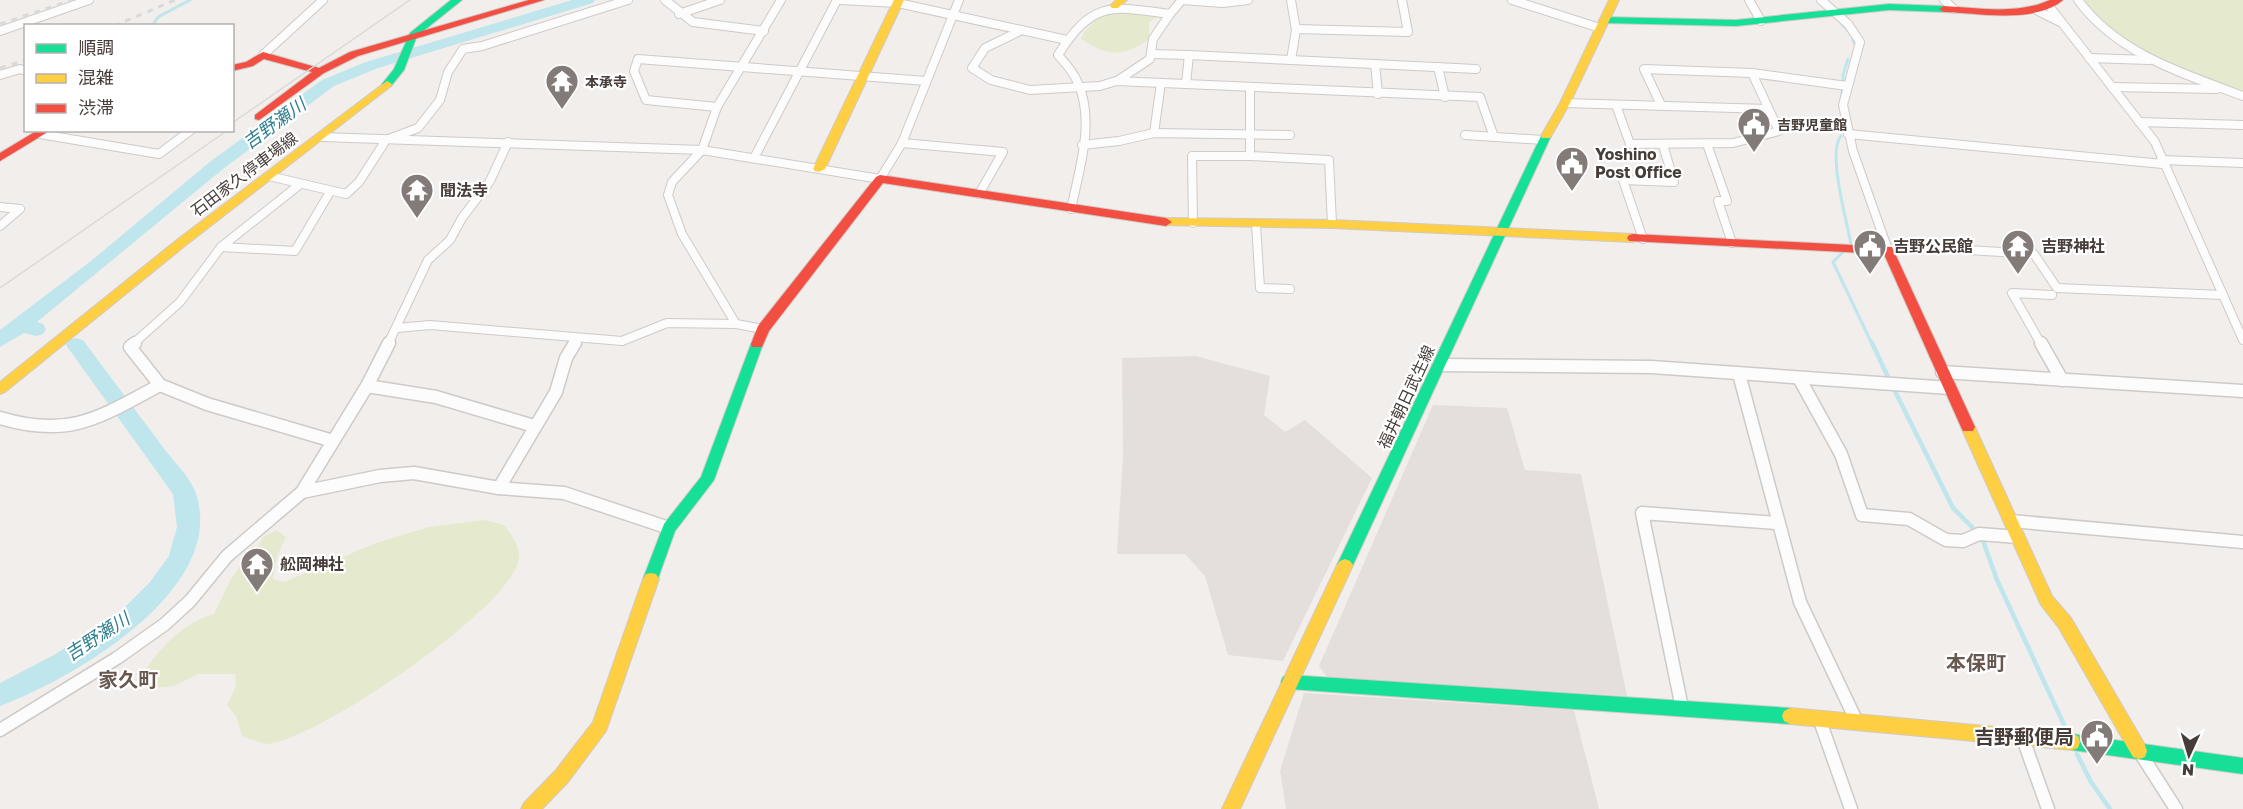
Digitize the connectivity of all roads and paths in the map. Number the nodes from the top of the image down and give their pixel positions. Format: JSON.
{"nodes":[{"id":1,"x":89,"y":0,"type":"edge"},
{"id":2,"x":323,"y":0,"type":"edge"},
{"id":3,"x":457,"y":0,"type":"edge"},
{"id":4,"x":539,"y":0,"type":"edge"},
{"id":5,"x":628,"y":0,"type":"edge"},
{"id":6,"x":665,"y":0,"type":"edge"},
{"id":7,"x":720,"y":0,"type":"edge"},
{"id":8,"x":781,"y":0,"type":"edge"},
{"id":9,"x":838,"y":0,"type":"edge"},
{"id":10,"x":959,"y":0,"type":"edge"},
{"id":11,"x":1182,"y":0,"type":"edge"},
{"id":12,"x":1248,"y":0,"type":"edge"},
{"id":13,"x":1291,"y":0,"type":"edge"},
{"id":14,"x":1402,"y":0,"type":"edge"},
{"id":15,"x":1512,"y":0,"type":"edge"},
{"id":16,"x":1614,"y":0,"type":"edge"},
{"id":17,"x":1749,"y":0,"type":"edge"},
{"id":18,"x":1821,"y":0,"type":"edge"},
{"id":19,"x":2078,"y":0,"type":"edge"},
{"id":20,"x":1206,"y":1,"type":"edge"},
{"id":21,"x":899,"y":2,"type":"edge"},
{"id":22,"x":1119,"y":3,"type":"edge"},
{"id":23,"x":1536,"y":3,"type":"edge"},
{"id":24,"x":520,"y":4,"type":"edge"},
{"id":25,"x":1949,"y":5,"type":"edge"},
{"id":26,"x":2048,"y":5,"type":"edge"},
{"id":27,"x":1833,"y":12,"type":"junction"},
{"id":28,"x":679,"y":14,"type":"junction"},
{"id":29,"x":1170,"y":14,"type":"junction"},
{"id":30,"x":954,"y":16,"type":"junction"},
{"id":31,"x":1761,"y":21,"type":"junction"},
{"id":32,"x":1602,"y":24,"type":"junction"},
{"id":33,"x":2063,"y":24,"type":"junction"},
{"id":34,"x":1022,"y":30,"type":"junction"},
{"id":35,"x":1296,"y":30,"type":"junction"},
{"id":36,"x":0,"y":31,"type":"edge"},
{"id":37,"x":764,"y":31,"type":"junction"},
{"id":38,"x":411,"y":39,"type":"junction"},
{"id":39,"x":1067,"y":40,"type":"junction"},
{"id":40,"x":1151,"y":54,"type":"junction"},
{"id":41,"x":1189,"y":55,"type":"junction"},
{"id":42,"x":263,"y":56,"type":"junction"},
{"id":43,"x":2089,"y":58,"type":"junction"},
{"id":44,"x":1291,"y":60,"type":"junction"},
{"id":45,"x":2152,"y":60,"type":"junction"},
{"id":46,"x":1375,"y":64,"type":"junction"},
{"id":47,"x":741,"y":67,"type":"junction"},
{"id":48,"x":234,"y":68,"type":"edge"},
{"id":49,"x":1438,"y":68,"type":"junction"},
{"id":50,"x":1476,"y":69,"type":"dead end"},
{"id":51,"x":24,"y":70,"type":"edge"},
{"id":52,"x":802,"y":70,"type":"junction"},
{"id":53,"x":320,"y":71,"type":"junction"},
{"id":54,"x":1752,"y":73,"type":"junction"},
{"id":55,"x":0,"y":75,"type":"edge"},
{"id":56,"x":864,"y":76,"type":"junction"},
{"id":57,"x":926,"y":81,"type":"junction"},
{"id":58,"x":1116,"y":81,"type":"junction"},
{"id":59,"x":1161,"y":83,"type":"junction"},
{"id":60,"x":1186,"y":84,"type":"junction"},
{"id":61,"x":1080,"y":86,"type":"junction"},
{"id":62,"x":1847,"y":86,"type":"junction"},
{"id":63,"x":1250,"y":87,"type":"junction"},
{"id":64,"x":2112,"y":87,"type":"junction"},
{"id":65,"x":2226,"y":89,"type":"junction"},
{"id":66,"x":1378,"y":94,"type":"junction"},
{"id":67,"x":2243,"y":96,"type":"edge"},
{"id":68,"x":1445,"y":97,"type":"junction"},
{"id":69,"x":1565,"y":104,"type":"junction"},
{"id":70,"x":1616,"y":105,"type":"junction"},
{"id":71,"x":1661,"y":105,"type":"junction"},
{"id":72,"x":717,"y":107,"type":"junction"},
{"id":73,"x":1768,"y":109,"type":"junction"},
{"id":74,"x":259,"y":117,"type":"dead end"},
{"id":75,"x":2139,"y":122,"type":"junction"},
{"id":76,"x":2243,"y":125,"type":"edge"},
{"id":77,"x":43,"y":132,"type":"edge"},
{"id":78,"x":188,"y":132,"type":"edge"},
{"id":79,"x":1154,"y":133,"type":"junction"},
{"id":80,"x":1250,"y":134,"type":"junction"},
{"id":81,"x":1848,"y":134,"type":"junction"},
{"id":82,"x":1290,"y":135,"type":"dead end"},
{"id":83,"x":1465,"y":135,"type":"dead end"},
{"id":84,"x":322,"y":136,"type":"junction"},
{"id":85,"x":1494,"y":137,"type":"junction"},
{"id":86,"x":386,"y":140,"type":"junction"},
{"id":87,"x":1543,"y":140,"type":"junction"},
{"id":88,"x":508,"y":142,"type":"junction"},
{"id":89,"x":902,"y":143,"type":"junction"},
{"id":90,"x":1707,"y":144,"type":"junction"},
{"id":91,"x":1082,"y":145,"type":"junction"},
{"id":92,"x":1663,"y":145,"type":"junction"},
{"id":93,"x":702,"y":150,"type":"junction"},
{"id":94,"x":1250,"y":156,"type":"junction"},
{"id":95,"x":0,"y":158,"type":"edge"},
{"id":96,"x":754,"y":159,"type":"junction"},
{"id":97,"x":2162,"y":162,"type":"junction"},
{"id":98,"x":2243,"y":163,"type":"edge"},
{"id":99,"x":819,"y":169,"type":"junction"},
{"id":100,"x":269,"y":176,"type":"junction"},
{"id":101,"x":880,"y":179,"type":"junction"},
{"id":102,"x":299,"y":184,"type":"junction"},
{"id":103,"x":330,"y":192,"type":"junction"},
{"id":104,"x":979,"y":194,"type":"junction"},
{"id":105,"x":0,"y":207,"type":"edge"},
{"id":106,"x":1071,"y":209,"type":"junction"},
{"id":107,"x":1193,"y":223,"type":"junction"},
{"id":108,"x":1256,"y":224,"type":"junction"},
{"id":109,"x":1332,"y":224,"type":"junction"},
{"id":110,"x":0,"y":226,"type":"edge"},
{"id":111,"x":1501,"y":234,"type":"junction"},
{"id":112,"x":1643,"y":239,"type":"junction"},
{"id":113,"x":1732,"y":243,"type":"junction"},
{"id":114,"x":221,"y":247,"type":"junction"},
{"id":115,"x":1888,"y":250,"type":"junction"},
{"id":116,"x":1290,"y":289,"type":"dead end"},
{"id":117,"x":2052,"y":295,"type":"dead end"},
{"id":118,"x":2223,"y":295,"type":"junction"},
{"id":119,"x":736,"y":324,"type":"junction"},
{"id":120,"x":2240,"y":324,"type":"edge"},
{"id":121,"x":397,"y":328,"type":"junction"},
{"id":122,"x":764,"y":329,"type":"junction"},
{"id":123,"x":578,"y":338,"type":"junction"},
{"id":124,"x":2243,"y":340,"type":"edge"},
{"id":125,"x":1439,"y":365,"type":"junction"},
{"id":126,"x":1942,"y":372,"type":"junction"},
{"id":127,"x":1739,"y":374,"type":"junction"},
{"id":128,"x":1799,"y":378,"type":"junction"},
{"id":129,"x":2062,"y":380,"type":"junction"},
{"id":130,"x":160,"y":385,"type":"junction"},
{"id":131,"x":367,"y":386,"type":"junction"},
{"id":132,"x":1950,"y":388,"type":"junction"},
{"id":133,"x":0,"y":390,"type":"edge"},
{"id":134,"x":2243,"y":391,"type":"edge"},
{"id":135,"x":1,"y":419,"type":"edge"},
{"id":136,"x":534,"y":426,"type":"junction"},
{"id":137,"x":333,"y":441,"type":"junction"},
{"id":138,"x":499,"y":488,"type":"junction"},
{"id":139,"x":302,"y":492,"type":"junction"},
{"id":140,"x":2011,"y":521,"type":"junction"},
{"id":141,"x":1777,"y":522,"type":"junction"},
{"id":142,"x":669,"y":528,"type":"junction"},
{"id":143,"x":2018,"y":537,"type":"junction"},
{"id":144,"x":2243,"y":543,"type":"edge"},
{"id":145,"x":1289,"y":682,"type":"junction"},
{"id":146,"x":1682,"y":708,"type":"junction"},
{"id":147,"x":1819,"y":718,"type":"junction"},
{"id":148,"x":1856,"y":720,"type":"junction"},
{"id":149,"x":0,"y":730,"type":"edge"},
{"id":150,"x":2022,"y":736,"type":"junction"},
{"id":151,"x":2139,"y":751,"type":"junction"},
{"id":152,"x":2243,"y":766,"type":"edge"},
{"id":153,"x":530,"y":809,"type":"edge"},
{"id":154,"x":1231,"y":809,"type":"edge"},
{"id":155,"x":1851,"y":809,"type":"edge"},
{"id":156,"x":2048,"y":809,"type":"edge"},
{"id":157,"x":2176,"y":809,"type":"edge"}],
"edges":[{"from":1,"to":36,"type":"street"},
{"from":2,"to":42,"type":"street"},
{"from":3,"to":38,"type":"street"},
{"from":4,"to":24,"type":"street"},
{"from":5,"to":86,"type":"street"},
{"from":6,"to":28,"type":"street"},
{"from":7,"to":28,"type":"street"},
{"from":8,"to":37,"type":"street"},
{"from":9,"to":21,"type":"street"},
{"from":9,"to":52,"type":"street"},
{"from":10,"to":30,"type":"street"},
{"from":11,"to":20,"type":"street"},
{"from":11,"to":29,"type":"street"},
{"from":12,"to":20,"type":"street"},
{"from":13,"to":35,"type":"street"},
{"from":14,"to":35,"type":"street"},
{"from":15,"to":23,"type":"street"},
{"from":16,"to":32,"type":"street","name":"福井朝日武生線"},
{"from":17,"to":31,"type":"street"},
{"from":18,"to":27,"type":"street"},
{"from":19,"to":45,"type":"street"},
{"from":21,"to":30,"type":"street"},
{"from":21,"to":56,"type":"street"},
{"from":22,"to":29,"type":"street"},
{"from":22,"to":39,"type":"street"},
{"from":23,"to":32,"type":"street"},
{"from":24,"to":38,"type":"street"},
{"from":25,"to":26,"type":"street"},
{"from":25,"to":27,"type":"street"},
{"from":26,"to":33,"type":"street"},
{"from":26,"to":33,"type":"street"},
{"from":27,"to":31,"type":"street"},
{"from":27,"to":62,"type":"street"},
{"from":28,"to":37,"type":"street"},
{"from":29,"to":40,"type":"street"},
{"from":30,"to":34,"type":"street"},
{"from":30,"to":57,"type":"street"},
{"from":31,"to":32,"type":"street"},
{"from":32,"to":69,"type":"street","name":"福井朝日武生線"},
{"from":33,"to":43,"type":"street"},
{"from":34,"to":39,"type":"street"},
{"from":34,"to":61,"type":"street"},
{"from":35,"to":44,"type":"street"},
{"from":37,"to":47,"type":"street"},
{"from":38,"to":53,"type":"street"},
{"from":38,"to":84,"type":"street","name":"石田家久停車場線"},
{"from":39,"to":61,"type":"street"},
{"from":40,"to":41,"type":"street"},
{"from":40,"to":58,"type":"street"},
{"from":41,"to":44,"type":"street"},
{"from":41,"to":60,"type":"street"},
{"from":42,"to":48,"type":"street"},
{"from":42,"to":53,"type":"street"},
{"from":43,"to":45,"type":"street"},
{"from":43,"to":64,"type":"street"},
{"from":44,"to":46,"type":"street"},
{"from":45,"to":65,"type":"street"},
{"from":46,"to":49,"type":"street"},
{"from":46,"to":66,"type":"street"},
{"from":47,"to":52,"type":"street"},
{"from":47,"to":72,"type":"street"},
{"from":47,"to":72,"type":"street"},
{"from":49,"to":50,"type":"street"},
{"from":49,"to":68,"type":"street"},
{"from":51,"to":55,"type":"street"},
{"from":52,"to":56,"type":"street"},
{"from":52,"to":96,"type":"street"},
{"from":53,"to":74,"type":"street"},
{"from":54,"to":62,"type":"street"},
{"from":54,"to":71,"type":"street"},
{"from":54,"to":73,"type":"street"},
{"from":56,"to":57,"type":"street"},
{"from":56,"to":99,"type":"street"},
{"from":57,"to":89,"type":"street"},
{"from":58,"to":59,"type":"street"},
{"from":58,"to":61,"type":"street"},
{"from":59,"to":60,"type":"street"},
{"from":59,"to":79,"type":"street"},
{"from":60,"to":63,"type":"street"},
{"from":61,"to":91,"type":"street"},
{"from":62,"to":81,"type":"street"},
{"from":63,"to":66,"type":"street"},
{"from":63,"to":80,"type":"street"},
{"from":64,"to":65,"type":"street"},
{"from":64,"to":75,"type":"street"},
{"from":65,"to":67,"type":"street"},
{"from":66,"to":68,"type":"street"},
{"from":68,"to":85,"type":"street"},
{"from":69,"to":70,"type":"street"},
{"from":69,"to":87,"type":"street","name":"福井朝日武生線"},
{"from":70,"to":71,"type":"street"},
{"from":70,"to":92,"type":"street"},
{"from":71,"to":73,"type":"street"},
{"from":72,"to":93,"type":"street"},
{"from":73,"to":90,"type":"street"},
{"from":75,"to":76,"type":"street"},
{"from":75,"to":97,"type":"street"},
{"from":77,"to":78,"type":"street"},
{"from":77,"to":95,"type":"street"},
{"from":79,"to":80,"type":"street"},
{"from":79,"to":91,"type":"street"},
{"from":80,"to":82,"type":"street"},
{"from":80,"to":94,"type":"street"},
{"from":81,"to":97,"type":"street"},
{"from":81,"to":115,"type":"street"},
{"from":83,"to":85,"type":"street"},
{"from":84,"to":86,"type":"street"},
{"from":84,"to":100,"type":"street","name":"石田家久停車場線"},
{"from":85,"to":87,"type":"street"},
{"from":86,"to":88,"type":"street"},
{"from":86,"to":103,"type":"street"},
{"from":87,"to":111,"type":"street","name":"福井朝日武生線"},
{"from":88,"to":93,"type":"street"},
{"from":88,"to":121,"type":"street"},
{"from":89,"to":101,"type":"street"},
{"from":89,"to":104,"type":"street"},
{"from":90,"to":92,"type":"street"},
{"from":90,"to":113,"type":"street"},
{"from":91,"to":106,"type":"street"},
{"from":92,"to":112,"type":"street"},
{"from":93,"to":96,"type":"street"},
{"from":93,"to":119,"type":"street"},
{"from":94,"to":107,"type":"street"},
{"from":94,"to":109,"type":"street"},
{"from":96,"to":99,"type":"street"},
{"from":97,"to":98,"type":"street"},
{"from":97,"to":118,"type":"street"},
{"from":99,"to":101,"type":"street"},
{"from":100,"to":102,"type":"street"},
{"from":100,"to":133,"type":"street","name":"石田家久停車場線"},
{"from":101,"to":104,"type":"street"},
{"from":101,"to":122,"type":"street"},
{"from":102,"to":103,"type":"street"},
{"from":102,"to":114,"type":"street"},
{"from":103,"to":114,"type":"street"},
{"from":104,"to":106,"type":"street"},
{"from":105,"to":110,"type":"street"},
{"from":106,"to":107,"type":"street"},
{"from":107,"to":108,"type":"street"},
{"from":108,"to":109,"type":"street"},
{"from":108,"to":116,"type":"street"},
{"from":109,"to":111,"type":"street"},
{"from":111,"to":112,"type":"street"},
{"from":111,"to":125,"type":"street","name":"福井朝日武生線"},
{"from":112,"to":113,"type":"street"},
{"from":113,"to":115,"type":"street"},
{"from":114,"to":130,"type":"street"},
{"from":115,"to":118,"type":"street"},
{"from":115,"to":126,"type":"street"},
{"from":117,"to":129,"type":"street"},
{"from":118,"to":120,"type":"street"},
{"from":119,"to":122,"type":"street"},
{"from":119,"to":123,"type":"street"},
{"from":120,"to":124,"type":"street"},
{"from":121,"to":123,"type":"street"},
{"from":121,"to":131,"type":"street"},
{"from":122,"to":142,"type":"street"},
{"from":123,"to":136,"type":"street"},
{"from":125,"to":127,"type":"street"},
{"from":125,"to":145,"type":"street","name":"福井朝日武生線"},
{"from":126,"to":129,"type":"street"},
{"from":126,"to":132,"type":"street"},
{"from":127,"to":128,"type":"street"},
{"from":127,"to":141,"type":"street"},
{"from":128,"to":132,"type":"street"},
{"from":128,"to":143,"type":"street"},
{"from":129,"to":134,"type":"street"},
{"from":130,"to":135,"type":"street"},
{"from":130,"to":137,"type":"street"},
{"from":131,"to":136,"type":"street"},
{"from":131,"to":137,"type":"street"},
{"from":132,"to":140,"type":"street"},
{"from":136,"to":138,"type":"street"},
{"from":137,"to":139,"type":"street"},
{"from":138,"to":139,"type":"street"},
{"from":138,"to":142,"type":"street"},
{"from":139,"to":149,"type":"street"},
{"from":140,"to":143,"type":"street"},
{"from":140,"to":144,"type":"street"},
{"from":141,"to":146,"type":"street"},
{"from":141,"to":148,"type":"street"},
{"from":142,"to":153,"type":"street"},
{"from":143,"to":151,"type":"street"},
{"from":145,"to":146,"type":"street"},
{"from":145,"to":154,"type":"street","name":"福井朝日武生線"},
{"from":146,"to":147,"type":"street"},
{"from":147,"to":148,"type":"street"},
{"from":147,"to":155,"type":"street"},
{"from":148,"to":150,"type":"street"},
{"from":150,"to":151,"type":"street"},
{"from":150,"to":156,"type":"street"},
{"from":151,"to":152,"type":"street"},
{"from":151,"to":157,"type":"street"}]}
